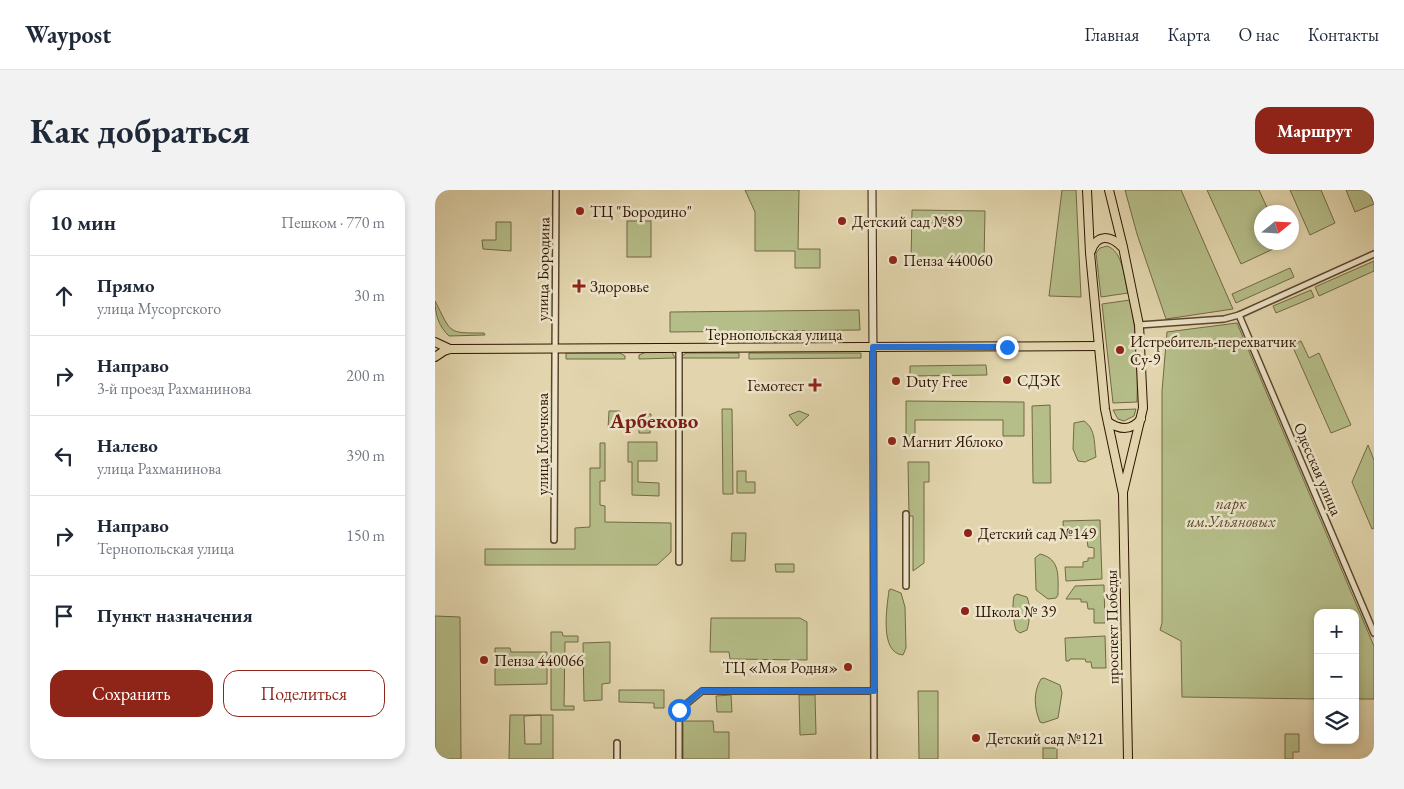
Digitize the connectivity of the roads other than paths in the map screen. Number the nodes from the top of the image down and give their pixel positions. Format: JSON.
{"nodes":[{"id":1,"x":556,"y":190,"type":"edge"},
{"id":2,"x":872,"y":190,"type":"edge"},
{"id":3,"x":1087,"y":190,"type":"edge"},
{"id":4,"x":1109,"y":190,"type":"edge"},
{"id":5,"x":1123,"y":247,"type":"junction"},
{"id":6,"x":1090,"y":253,"type":"junction"},
{"id":7,"x":1374,"y":254,"type":"edge"},
{"id":8,"x":1239,"y":315,"type":"junction"},
{"id":9,"x":1139,"y":325,"type":"junction"},
{"id":10,"x":435,"y":342,"type":"edge"},
{"id":11,"x":1099,"y":346,"type":"junction"},
{"id":12,"x":873,"y":347,"type":"junction"},
{"id":13,"x":679,"y":348,"type":"junction"},
{"id":14,"x":450,"y":349,"type":"junction"},
{"id":15,"x":554,"y":349,"type":"junction"},
{"id":16,"x":435,"y":357,"type":"edge"},
{"id":17,"x":1142,"y":418,"type":"junction"},
{"id":18,"x":1108,"y":422,"type":"junction"},
{"id":19,"x":1123,"y":494,"type":"junction"},
{"id":20,"x":906,"y":514,"type":"dead end"},
{"id":21,"x":554,"y":540,"type":"dead end"},
{"id":22,"x":679,"y":562,"type":"dead end"},
{"id":23,"x":906,"y":586,"type":"dead end"},
{"id":24,"x":1374,"y":632,"type":"edge"},
{"id":25,"x":874,"y":691,"type":"junction"},
{"id":26,"x":617,"y":743,"type":"dead end"},
{"id":27,"x":617,"y":759,"type":"edge"},
{"id":28,"x":679,"y":759,"type":"edge"},
{"id":29,"x":874,"y":759,"type":"edge"},
{"id":30,"x":1128,"y":759,"type":"edge"}],
"edges":[{"from":1,"to":15,"type":"street","name":"улица Бородина"},
{"from":2,"to":12,"type":"main road"},
{"from":3,"to":6,"type":"main road"},
{"from":4,"to":5,"type":"main road"},
{"from":5,"to":6,"type":"main road"},
{"from":5,"to":9,"type":"main road","name":"проспект Победы"},
{"from":6,"to":11,"type":"main road","name":"проспект Победы"},
{"from":7,"to":8,"type":"street"},
{"from":8,"to":9,"type":"street"},
{"from":8,"to":24,"type":"street","name":"Одесская улица"},
{"from":9,"to":17,"type":"main road","name":"проспект Победы"},
{"from":10,"to":14,"type":"main road","name":"Тернопольская улица"},
{"from":11,"to":12,"type":"main road","name":"Тернопольская улица"},
{"from":11,"to":18,"type":"main road","name":"проспект Победы"},
{"from":12,"to":13,"type":"main road","name":"Тернопольская улица"},
{"from":12,"to":25,"type":"street"},
{"from":13,"to":15,"type":"main road","name":"Тернопольская улица"},
{"from":13,"to":22,"type":"street"},
{"from":14,"to":15,"type":"main road","name":"Тернопольская улица"},
{"from":14,"to":16,"type":"main road","name":"Тернопольская улица"},
{"from":15,"to":21,"type":"street","name":"улица Клочкова"},
{"from":17,"to":18,"type":"main road"},
{"from":17,"to":19,"type":"main road","name":"проспект Победы"},
{"from":18,"to":19,"type":"main road","name":"проспект Победы"},
{"from":19,"to":30,"type":"main road","name":"проспект Победы"},
{"from":20,"to":23,"type":"street"},
{"from":25,"to":28,"type":"street"},
{"from":25,"to":29,"type":"street"},
{"from":26,"to":27,"type":"street"}]}
